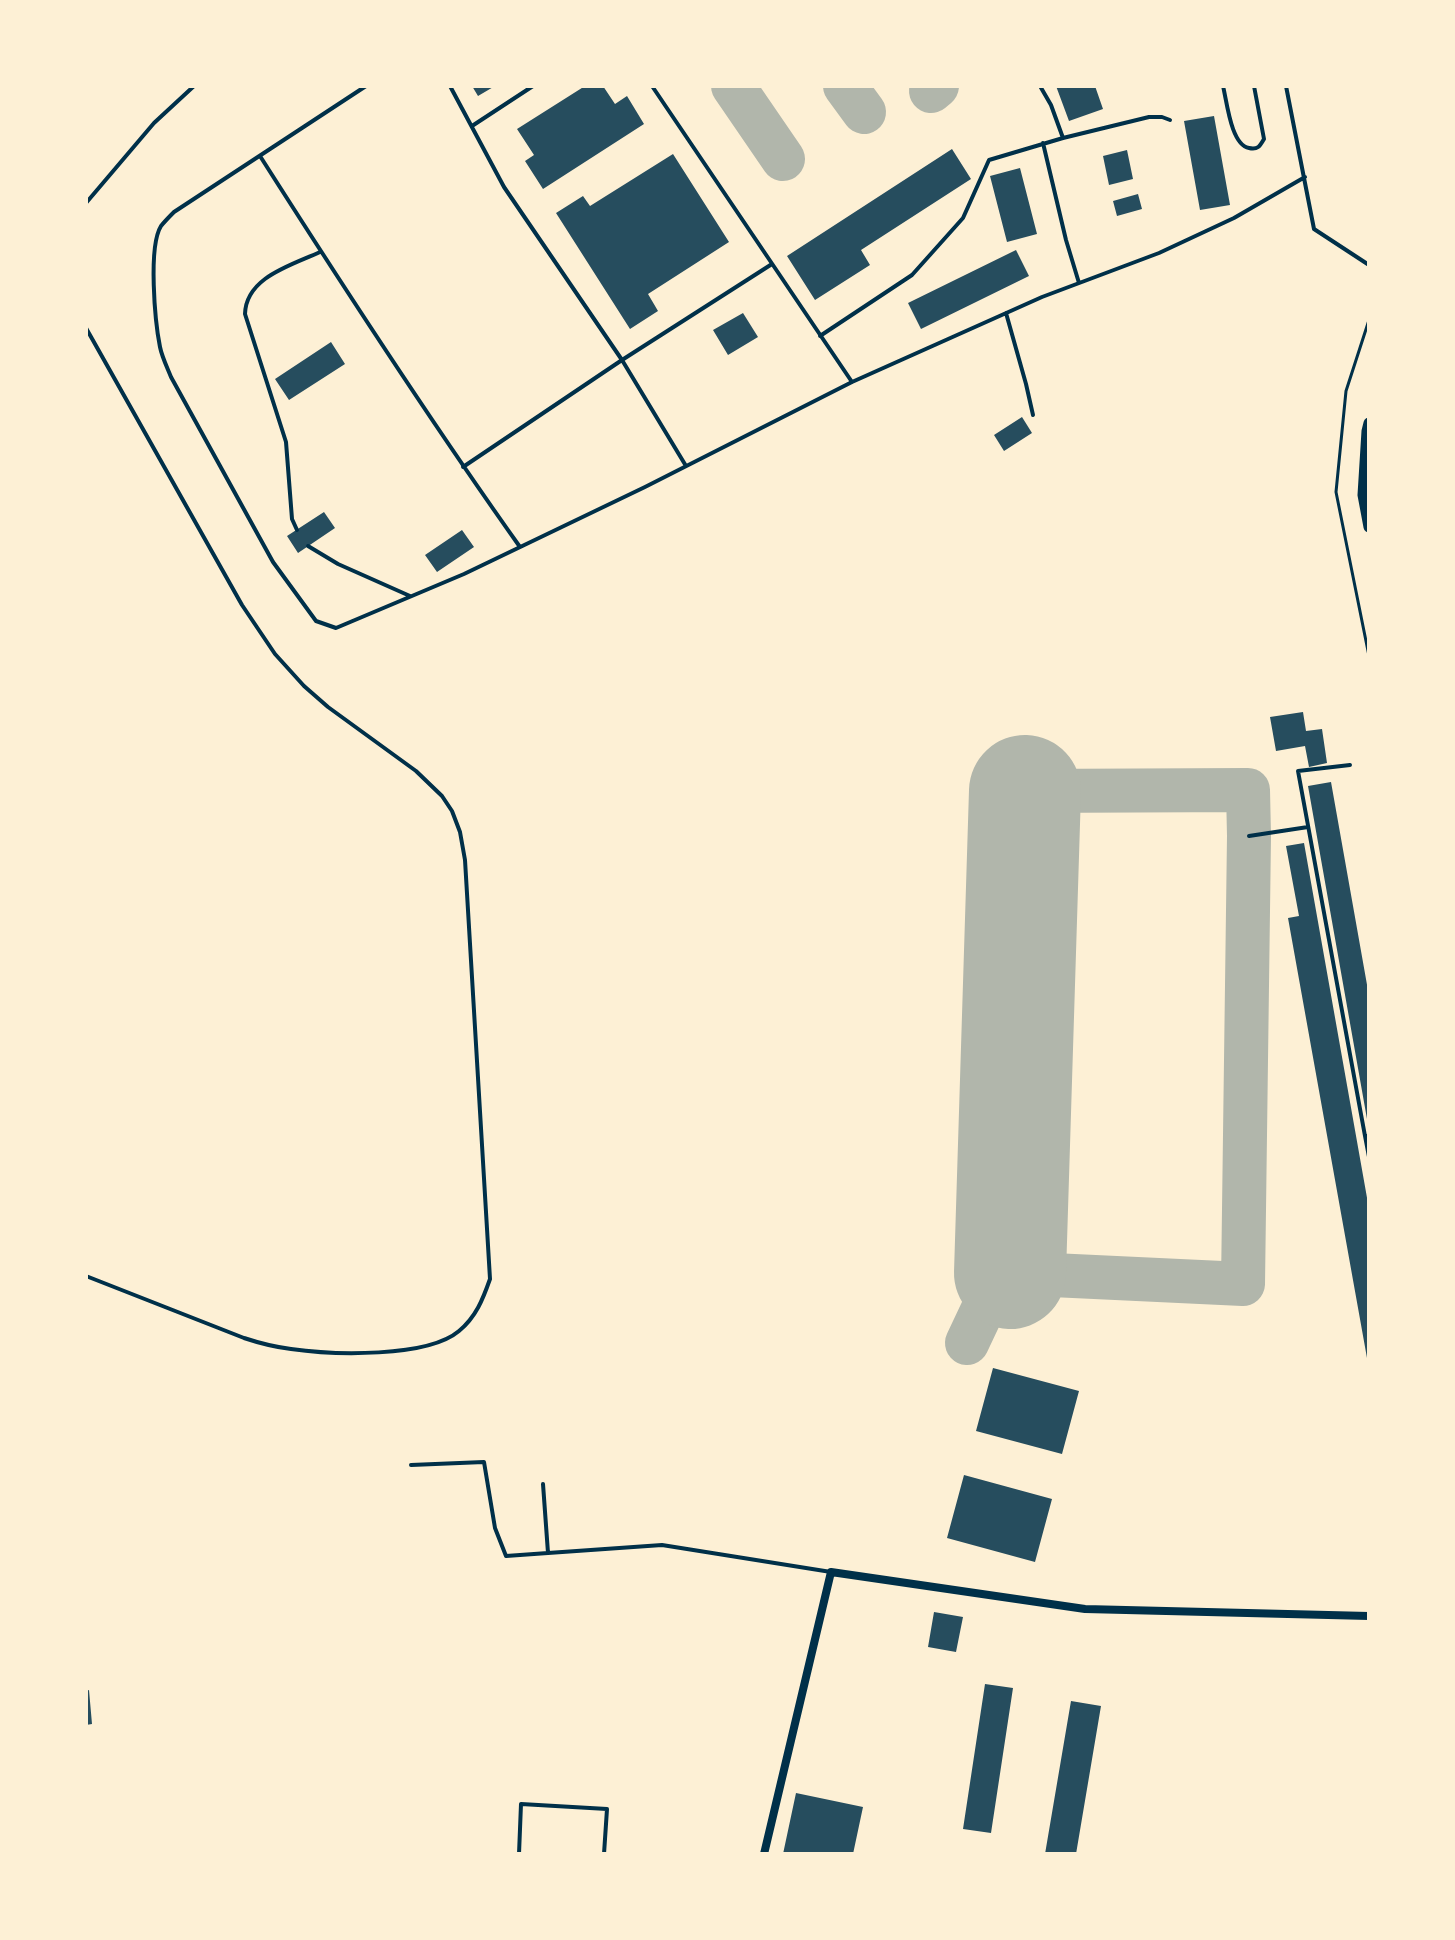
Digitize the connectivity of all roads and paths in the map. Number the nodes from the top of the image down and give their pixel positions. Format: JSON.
{"nodes":[{"id":1,"x":194,"y":86,"type":"edge"},
{"id":2,"x":366,"y":86,"type":"edge"},
{"id":3,"x":450,"y":86,"type":"edge"},
{"id":4,"x":533,"y":86,"type":"edge"},
{"id":5,"x":652,"y":86,"type":"edge"},
{"id":6,"x":1040,"y":86,"type":"edge"},
{"id":7,"x":1223,"y":86,"type":"edge"},
{"id":8,"x":1254,"y":86,"type":"edge"},
{"id":9,"x":1286,"y":86,"type":"edge"},
{"id":10,"x":1170,"y":120,"type":"dead end"},
{"id":11,"x":472,"y":126,"type":"junction"},
{"id":12,"x":1063,"y":138,"type":"junction"},
{"id":13,"x":1043,"y":143,"type":"junction"},
{"id":14,"x":260,"y":156,"type":"junction"},
{"id":15,"x":1305,"y":177,"type":"junction"},
{"id":16,"x":86,"y":203,"type":"edge"},
{"id":17,"x":320,"y":252,"type":"junction"},
{"id":18,"x":772,"y":264,"type":"junction"},
{"id":19,"x":1369,"y":265,"type":"edge"},
{"id":20,"x":1079,"y":283,"type":"junction"},
{"id":21,"x":1006,"y":313,"type":"junction"},
{"id":22,"x":86,"y":328,"type":"edge"},
{"id":23,"x":820,"y":336,"type":"junction"},
{"id":24,"x":622,"y":360,"type":"junction"},
{"id":25,"x":852,"y":382,"type":"junction"},
{"id":26,"x":1033,"y":415,"type":"dead end"},
{"id":27,"x":1369,"y":423,"type":"edge"},
{"id":28,"x":686,"y":466,"type":"junction"},
{"id":29,"x":463,"y":467,"type":"junction"},
{"id":30,"x":1369,"y":527,"type":"edge"},
{"id":31,"x":297,"y":530,"type":"dead end"},
{"id":32,"x":308,"y":546,"type":"dead end"},
{"id":33,"x":520,"y":547,"type":"junction"},
{"id":34,"x":411,"y":596,"type":"junction"},
{"id":35,"x":1350,"y":765,"type":"dead end"},
{"id":36,"x":1308,"y":827,"type":"junction"},
{"id":37,"x":1249,"y":836,"type":"dead end"},
{"id":38,"x":1367,"y":1136,"type":"edge"},
{"id":39,"x":1369,"y":1157,"type":"edge"},
{"id":40,"x":86,"y":1276,"type":"edge"},
{"id":41,"x":411,"y":1465,"type":"dead end"},
{"id":42,"x":543,"y":1484,"type":"dead end"},
{"id":43,"x":548,"y":1553,"type":"junction"},
{"id":44,"x":831,"y":1572,"type":"junction"},
{"id":45,"x":1369,"y":1616,"type":"edge"},
{"id":46,"x":519,"y":1854,"type":"edge"},
{"id":47,"x":604,"y":1854,"type":"edge"},
{"id":48,"x":764,"y":1854,"type":"edge"}],
"edges":[{"from":1,"to":16,"type":"lane"},
{"from":2,"to":14,"type":"lane"},
{"from":3,"to":11,"type":"lane"},
{"from":4,"to":11,"type":"lane"},
{"from":5,"to":18,"type":"lane"},
{"from":6,"to":12,"type":"lane"},
{"from":7,"to":8,"type":"lane"},
{"from":9,"to":15,"type":"lane"},
{"from":10,"to":12,"type":"lane"},
{"from":11,"to":24,"type":"lane"},
{"from":12,"to":13,"type":"lane"},
{"from":13,"to":20,"type":"lane"},
{"from":13,"to":23,"type":"lane"},
{"from":14,"to":17,"type":"lane"},
{"from":14,"to":34,"type":"lane"},
{"from":15,"to":19,"type":"lane"},
{"from":15,"to":20,"type":"lane"},
{"from":17,"to":29,"type":"lane"},
{"from":17,"to":31,"type":"lane"},
{"from":18,"to":23,"type":"lane"},
{"from":18,"to":24,"type":"lane"},
{"from":20,"to":21,"type":"lane"},
{"from":21,"to":25,"type":"lane"},
{"from":21,"to":26,"type":"lane"},
{"from":22,"to":40,"type":"lane"},
{"from":23,"to":25,"type":"lane"},
{"from":24,"to":28,"type":"lane"},
{"from":24,"to":29,"type":"lane"},
{"from":25,"to":28,"type":"lane"},
{"from":27,"to":30,"type":"street"},
{"from":28,"to":33,"type":"lane"},
{"from":29,"to":33,"type":"lane"},
{"from":32,"to":34,"type":"lane"},
{"from":33,"to":34,"type":"lane"},
{"from":35,"to":36,"type":"lane"},
{"from":36,"to":37,"type":"lane"},
{"from":36,"to":38,"type":"lane"},
{"from":38,"to":39,"type":"lane"},
{"from":41,"to":43,"type":"lane"},
{"from":42,"to":43,"type":"lane"},
{"from":43,"to":44,"type":"lane"},
{"from":44,"to":45,"type":"street"},
{"from":44,"to":48,"type":"street"},
{"from":46,"to":47,"type":"lane"}]}
